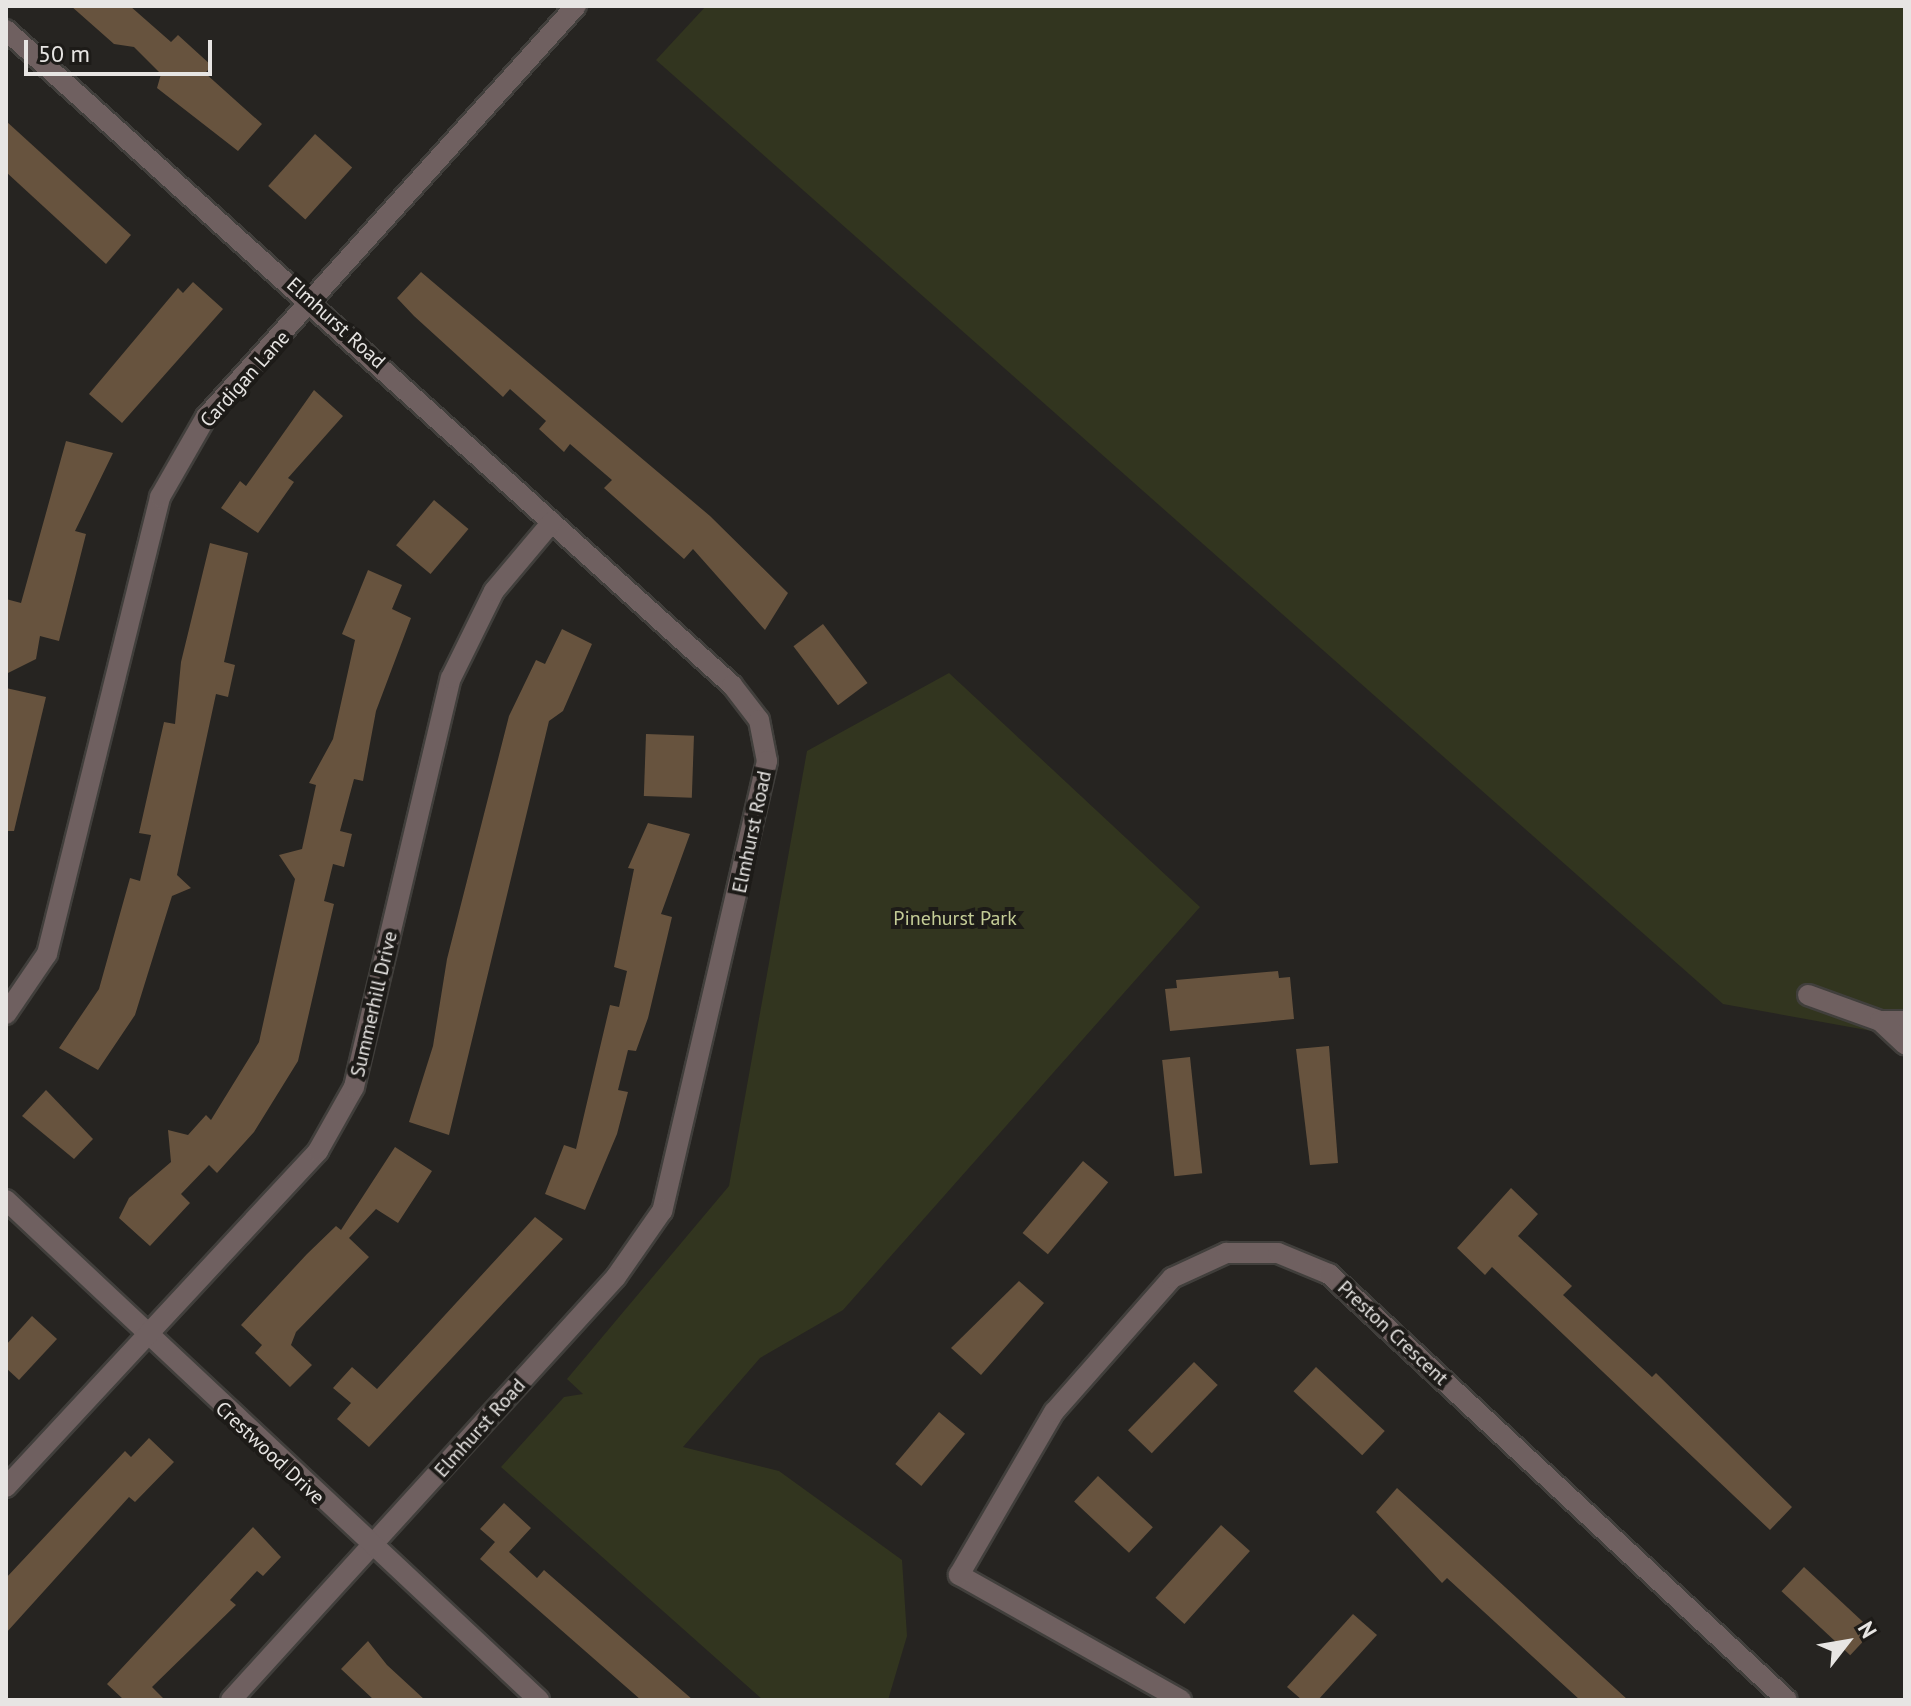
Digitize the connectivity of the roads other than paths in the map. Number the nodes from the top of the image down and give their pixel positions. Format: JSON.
{"nodes":[{"id":1,"x":576,"y":6,"type":"edge"},
{"id":2,"x":6,"y":30,"type":"edge"},
{"id":3,"x":315,"y":303,"type":"junction"},
{"id":4,"x":552,"y":522,"type":"junction"},
{"id":5,"x":1808,"y":995,"type":"dead end"},
{"id":6,"x":6,"y":1014,"type":"edge"},
{"id":7,"x":1880,"y":1021,"type":"junction"},
{"id":8,"x":1905,"y":1021,"type":"edge"},
{"id":9,"x":1905,"y":1044,"type":"edge"},
{"id":10,"x":6,"y":1200,"type":"edge"},
{"id":11,"x":145,"y":1337,"type":"junction"},
{"id":12,"x":6,"y":1487,"type":"edge"},
{"id":13,"x":372,"y":1549,"type":"junction"},
{"id":14,"x":231,"y":1700,"type":"edge"},
{"id":15,"x":539,"y":1700,"type":"edge"},
{"id":16,"x":1181,"y":1700,"type":"edge"},
{"id":17,"x":1787,"y":1700,"type":"edge"}],
"edges":[{"from":1,"to":3,"type":"street","name":"Cardigan Lane"},
{"from":2,"to":3,"type":"street","name":"Elmhurst Road"},
{"from":3,"to":4,"type":"street","name":"Elmhurst Road"},
{"from":3,"to":6,"type":"street","name":"Cardigan Lane"},
{"from":4,"to":11,"type":"street","name":"Summerhill Drive"},
{"from":4,"to":13,"type":"street","name":"Elmhurst Road"},
{"from":5,"to":7,"type":"street"},
{"from":7,"to":8,"type":"street"},
{"from":7,"to":9,"type":"street"},
{"from":10,"to":11,"type":"street","name":"Crestwood Drive"},
{"from":11,"to":12,"type":"street","name":"Summerhill Drive"},
{"from":11,"to":13,"type":"street","name":"Crestwood Drive"},
{"from":13,"to":14,"type":"street","name":"Elmhurst Road"},
{"from":13,"to":15,"type":"street","name":"Crestwood Drive"},
{"from":16,"to":17,"type":"street","name":"Preston Crescent"}]}
